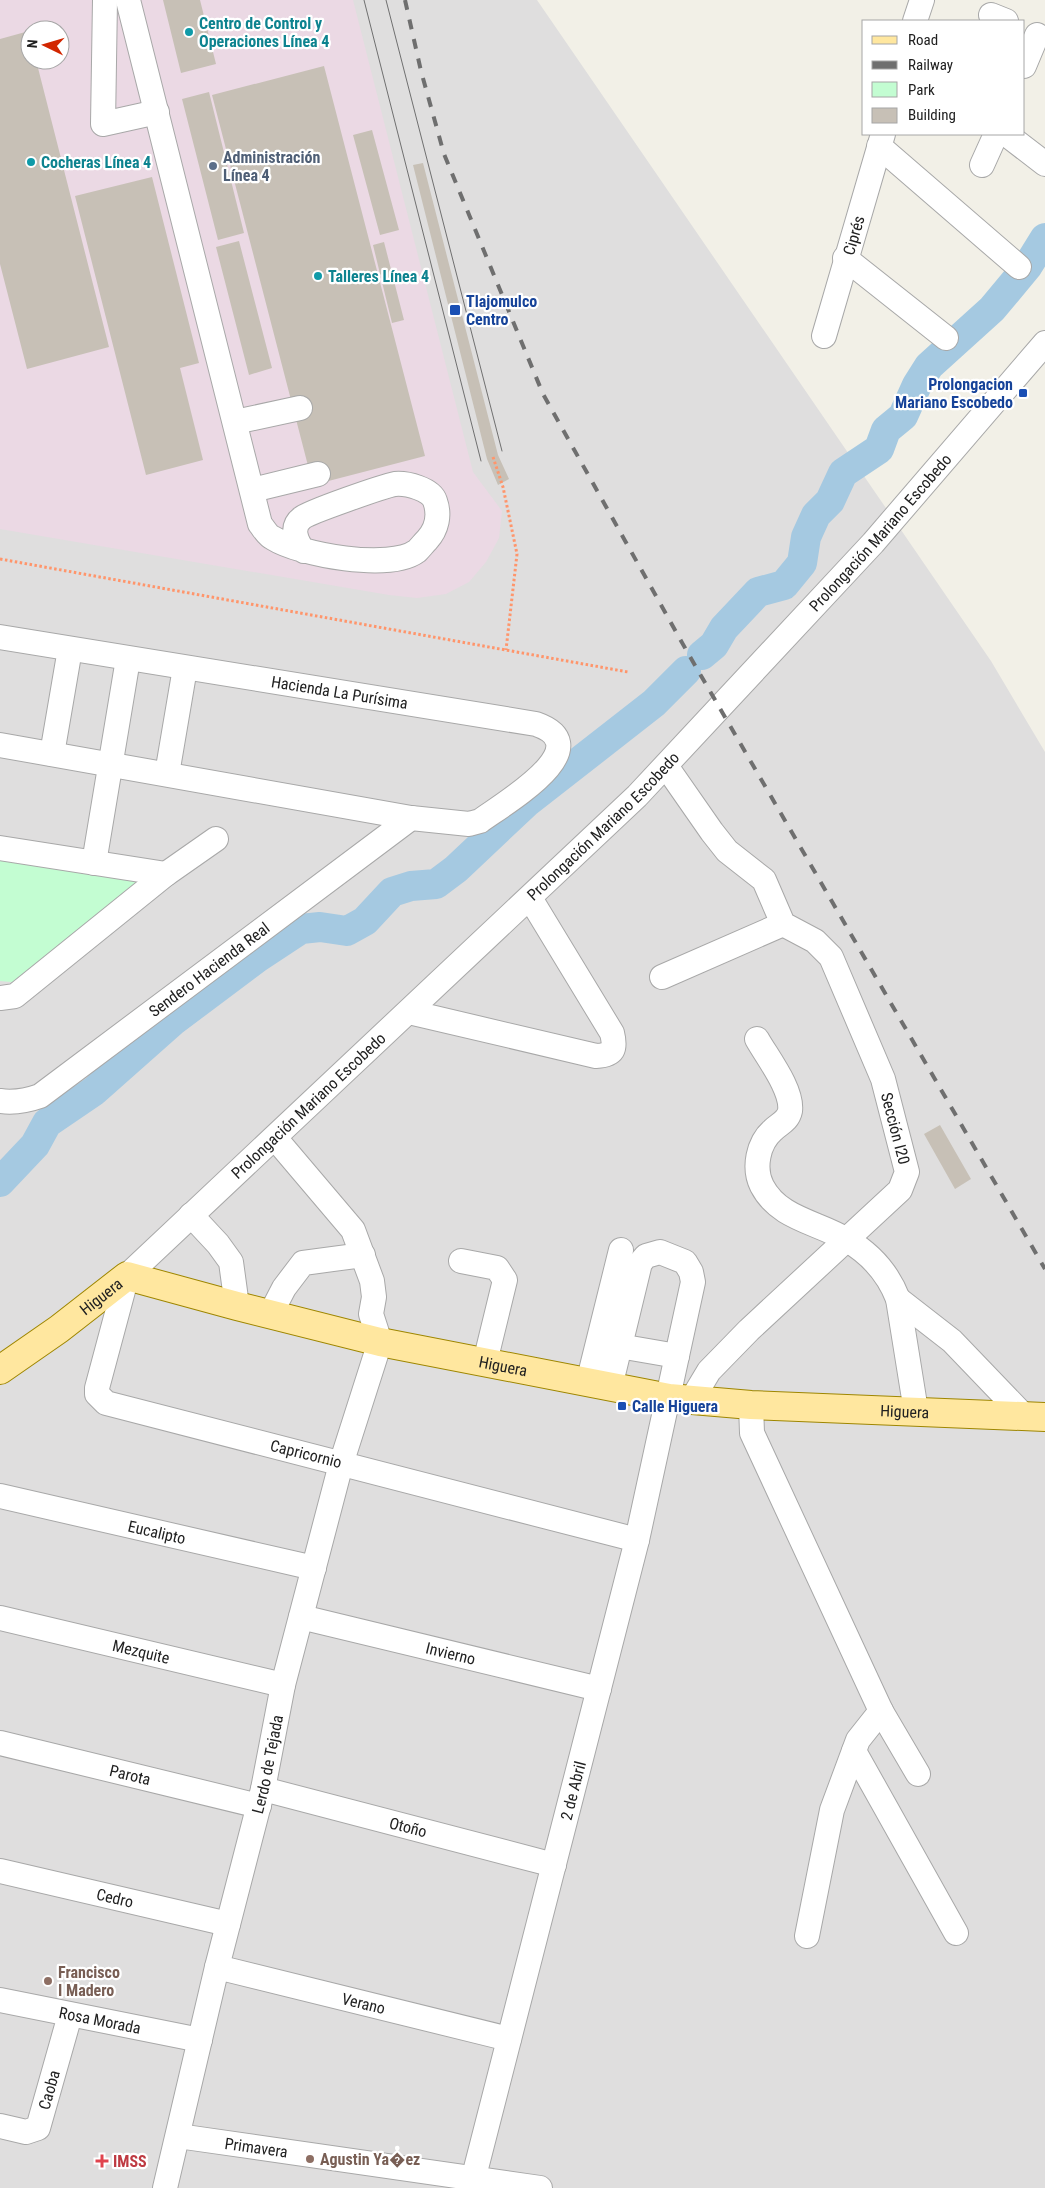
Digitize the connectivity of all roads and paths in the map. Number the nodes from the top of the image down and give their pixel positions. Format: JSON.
{"nodes":[{"id":1,"x":105,"y":0,"type":"edge"},
{"id":2,"x":128,"y":0,"type":"edge"},
{"id":3,"x":922,"y":0,"type":"edge"},
{"id":4,"x":915,"y":20,"type":"edge"},
{"id":5,"x":1035,"y":35,"type":"edge"},
{"id":6,"x":1025,"y":63,"type":"edge"},
{"id":7,"x":157,"y":112,"type":"junction"},
{"id":8,"x":996,"y":135,"type":"edge"},
{"id":9,"x":1008,"y":135,"type":"edge"},
{"id":10,"x":881,"y":140,"type":"edge"},
{"id":11,"x":1041,"y":153,"type":"edge"},
{"id":12,"x":982,"y":165,"type":"dead end"},
{"id":13,"x":845,"y":258,"type":"junction"},
{"id":14,"x":1018,"y":267,"type":"dead end"},
{"id":15,"x":824,"y":336,"type":"dead end"},
{"id":16,"x":946,"y":338,"type":"dead end"},
{"id":17,"x":1045,"y":343,"type":"edge"},
{"id":18,"x":1020,"y":373,"type":"junction"},
{"id":19,"x":1045,"y":375,"type":"edge"},
{"id":20,"x":300,"y":408,"type":"dead end"},
{"id":21,"x":235,"y":422,"type":"junction"},
{"id":22,"x":493,"y":457,"type":"dead end"},
{"id":23,"x":318,"y":474,"type":"dead end"},
{"id":24,"x":252,"y":490,"type":"junction"},
{"id":25,"x":304,"y":551,"type":"junction"},
{"id":26,"x":0,"y":559,"type":"edge"},
{"id":27,"x":0,"y":637,"type":"edge"},
{"id":28,"x":70,"y":649,"type":"junction"},
{"id":29,"x":506,"y":650,"type":"junction"},
{"id":30,"x":128,"y":659,"type":"junction"},
{"id":31,"x":185,"y":668,"type":"junction"},
{"id":32,"x":628,"y":672,"type":"dead end"},
{"id":33,"x":0,"y":745,"type":"edge"},
{"id":34,"x":52,"y":754,"type":"junction"},
{"id":35,"x":109,"y":764,"type":"junction"},
{"id":36,"x":666,"y":766,"type":"junction"},
{"id":37,"x":167,"y":774,"type":"junction"},
{"id":38,"x":410,"y":818,"type":"junction"},
{"id":39,"x":216,"y":839,"type":"dead end"},
{"id":40,"x":0,"y":848,"type":"edge"},
{"id":41,"x":94,"y":863,"type":"junction"},
{"id":42,"x":166,"y":874,"type":"junction"},
{"id":43,"x":530,"y":898,"type":"junction"},
{"id":44,"x":783,"y":924,"type":"junction"},
{"id":45,"x":662,"y":977,"type":"dead end"},
{"id":46,"x":0,"y":998,"type":"edge"},
{"id":47,"x":409,"y":1012,"type":"junction"},
{"id":48,"x":757,"y":1039,"type":"dead end"},
{"id":49,"x":0,"y":1101,"type":"edge"},
{"id":50,"x":276,"y":1138,"type":"junction"},
{"id":51,"x":191,"y":1215,"type":"junction"},
{"id":52,"x":846,"y":1240,"type":"junction"},
{"id":53,"x":621,"y":1250,"type":"dead end"},
{"id":54,"x":363,"y":1255,"type":"junction"},
{"id":55,"x":461,"y":1261,"type":"dead end"},
{"id":56,"x":126,"y":1276,"type":"junction"},
{"id":57,"x":898,"y":1299,"type":"junction"},
{"id":58,"x":237,"y":1306,"type":"junction"},
{"id":59,"x":270,"y":1315,"type":"junction"},
{"id":60,"x":380,"y":1342,"type":"junction"},
{"id":61,"x":619,"y":1346,"type":"junction"},
{"id":62,"x":677,"y":1356,"type":"junction"},
{"id":63,"x":485,"y":1362,"type":"junction"},
{"id":64,"x":0,"y":1370,"type":"edge"},
{"id":65,"x":599,"y":1385,"type":"junction"},
{"id":66,"x":680,"y":1399,"type":"junction"},
{"id":67,"x":751,"y":1405,"type":"junction"},
{"id":68,"x":916,"y":1411,"type":"junction"},
{"id":69,"x":1034,"y":1416,"type":"edge"},
{"id":70,"x":341,"y":1464,"type":"junction"},
{"id":71,"x":0,"y":1496,"type":"edge"},
{"id":72,"x":637,"y":1540,"type":"junction"},
{"id":73,"x":314,"y":1568,"type":"junction"},
{"id":74,"x":301,"y":1617,"type":"junction"},
{"id":75,"x":0,"y":1618,"type":"edge"},
{"id":76,"x":283,"y":1685,"type":"junction"},
{"id":77,"x":599,"y":1689,"type":"junction"},
{"id":78,"x":881,"y":1710,"type":"junction"},
{"id":79,"x":0,"y":1743,"type":"edge"},
{"id":80,"x":854,"y":1751,"type":"junction"},
{"id":81,"x":918,"y":1774,"type":"dead end"},
{"id":82,"x":261,"y":1798,"type":"junction"},
{"id":83,"x":554,"y":1865,"type":"junction"},
{"id":84,"x":0,"y":1871,"type":"edge"},
{"id":85,"x":228,"y":1924,"type":"junction"},
{"id":86,"x":956,"y":1933,"type":"dead end"},
{"id":87,"x":807,"y":1936,"type":"dead end"},
{"id":88,"x":217,"y":1966,"type":"junction"},
{"id":89,"x":0,"y":2000,"type":"edge"},
{"id":90,"x":70,"y":2015,"type":"junction"},
{"id":91,"x":509,"y":2039,"type":"junction"},
{"id":92,"x":200,"y":2040,"type":"junction"},
{"id":93,"x":0,"y":2126,"type":"edge"},
{"id":94,"x":178,"y":2136,"type":"junction"},
{"id":95,"x":473,"y":2180,"type":"junction"},
{"id":96,"x":165,"y":2188,"type":"edge"},
{"id":97,"x":540,"y":2188,"type":"edge"}],
"edges":[{"from":1,"to":7,"type":"street"},
{"from":2,"to":7,"type":"street"},
{"from":3,"to":4,"type":"street"},
{"from":5,"to":6,"type":"street"},
{"from":7,"to":21,"type":"street"},
{"from":8,"to":12,"type":"street"},
{"from":9,"to":11,"type":"street"},
{"from":10,"to":13,"type":"street","name":"Ciprés"},
{"from":10,"to":14,"type":"street"},
{"from":13,"to":15,"type":"street","name":"Ciprés"},
{"from":13,"to":16,"type":"street"},
{"from":17,"to":18,"type":"street","name":"Prolongación Mariano Escobedo"},
{"from":18,"to":19,"type":"street"},
{"from":18,"to":36,"type":"street","name":"Prolongación Mariano Escobedo"},
{"from":20,"to":21,"type":"street"},
{"from":21,"to":24,"type":"street"},
{"from":22,"to":29,"type":"path"},
{"from":23,"to":24,"type":"street"},
{"from":24,"to":25,"type":"street"},
{"from":25,"to":25,"type":"street"},
{"from":26,"to":29,"type":"path"},
{"from":27,"to":28,"type":"street","name":"Hacienda La Purísima"},
{"from":28,"to":30,"type":"street","name":"Hacienda La Purísima"},
{"from":28,"to":34,"type":"street"},
{"from":29,"to":32,"type":"path"},
{"from":30,"to":31,"type":"street","name":"Hacienda La Purísima"},
{"from":30,"to":35,"type":"street"},
{"from":31,"to":37,"type":"street"},
{"from":31,"to":38,"type":"street","name":"Hacienda La Purísima"},
{"from":33,"to":34,"type":"street"},
{"from":34,"to":35,"type":"street"},
{"from":35,"to":37,"type":"street"},
{"from":35,"to":41,"type":"street"},
{"from":36,"to":43,"type":"street","name":"Prolongación Mariano Escobedo"},
{"from":36,"to":44,"type":"street"},
{"from":37,"to":38,"type":"street"},
{"from":38,"to":49,"type":"street","name":"Sendero Hacienda Real"},
{"from":39,"to":42,"type":"street"},
{"from":40,"to":41,"type":"street"},
{"from":41,"to":42,"type":"street"},
{"from":42,"to":46,"type":"street"},
{"from":43,"to":47,"type":"street","name":"Prolongación Mariano Escobedo"},
{"from":43,"to":47,"type":"street"},
{"from":44,"to":45,"type":"street"},
{"from":44,"to":52,"type":"street","name":"Sección I20"},
{"from":47,"to":50,"type":"street","name":"Prolongación Mariano Escobedo"},
{"from":48,"to":52,"type":"street"},
{"from":50,"to":51,"type":"street","name":"Prolongación Mariano Escobedo"},
{"from":50,"to":54,"type":"street"},
{"from":51,"to":56,"type":"street","name":"Prolongación Mariano Escobedo"},
{"from":51,"to":58,"type":"street"},
{"from":52,"to":57,"type":"street"},
{"from":52,"to":66,"type":"street","name":"Sección I20"},
{"from":53,"to":65,"type":"street"},
{"from":54,"to":59,"type":"street"},
{"from":54,"to":60,"type":"street"},
{"from":55,"to":63,"type":"street"},
{"from":56,"to":58,"type":"main road","name":"Higuera"},
{"from":56,"to":64,"type":"main road","name":"Higuera"},
{"from":56,"to":70,"type":"street","name":"Capricornio"},
{"from":57,"to":68,"type":"street"},
{"from":57,"to":69,"type":"street"},
{"from":58,"to":59,"type":"main road","name":"Higuera"},
{"from":59,"to":60,"type":"main road","name":"Higuera"},
{"from":60,"to":63,"type":"main road","name":"Higuera"},
{"from":60,"to":70,"type":"street","name":"Lerdo de Tejada"},
{"from":61,"to":62,"type":"street"},
{"from":61,"to":62,"type":"street","name":"2 de Abril"},
{"from":61,"to":65,"type":"street"},
{"from":62,"to":66,"type":"street","name":"2 de Abril"},
{"from":63,"to":65,"type":"main road","name":"Higuera"},
{"from":65,"to":66,"type":"main road","name":"Higuera"},
{"from":66,"to":67,"type":"main road","name":"Higuera"},
{"from":66,"to":72,"type":"street","name":"2 de Abril"},
{"from":67,"to":68,"type":"main road","name":"Higuera"},
{"from":67,"to":78,"type":"street"},
{"from":68,"to":69,"type":"main road","name":"Higuera"},
{"from":70,"to":72,"type":"street","name":"Capricornio"},
{"from":70,"to":73,"type":"street","name":"Lerdo de Tejada"},
{"from":71,"to":73,"type":"street","name":"Eucalipto"},
{"from":72,"to":77,"type":"street","name":"2 de Abril"},
{"from":73,"to":74,"type":"street","name":"Lerdo de Tejada"},
{"from":74,"to":76,"type":"street","name":"Lerdo de Tejada"},
{"from":74,"to":77,"type":"street","name":"Invierno"},
{"from":75,"to":76,"type":"street","name":"Mezquite"},
{"from":76,"to":82,"type":"street","name":"Lerdo de Tejada"},
{"from":77,"to":83,"type":"street","name":"2 de Abril"},
{"from":78,"to":80,"type":"street"},
{"from":78,"to":81,"type":"street"},
{"from":79,"to":82,"type":"street","name":"Parota"},
{"from":80,"to":86,"type":"street"},
{"from":80,"to":87,"type":"street"},
{"from":82,"to":83,"type":"street","name":"Otoño"},
{"from":82,"to":85,"type":"street","name":"Lerdo de Tejada"},
{"from":83,"to":91,"type":"street","name":"2 de Abril"},
{"from":84,"to":85,"type":"street","name":"Cedro"},
{"from":85,"to":88,"type":"street","name":"Lerdo de Tejada"},
{"from":88,"to":91,"type":"street","name":"Verano"},
{"from":88,"to":92,"type":"street","name":"Lerdo de Tejada"},
{"from":89,"to":90,"type":"street","name":"Rosa Morada"},
{"from":90,"to":92,"type":"street","name":"Rosa Morada"},
{"from":90,"to":93,"type":"street","name":"Caoba"},
{"from":91,"to":95,"type":"street","name":"2 de Abril"},
{"from":92,"to":94,"type":"street","name":"Lerdo de Tejada"},
{"from":94,"to":95,"type":"street","name":"Primavera"},
{"from":94,"to":96,"type":"street","name":"Lerdo de Tejada"},
{"from":95,"to":97,"type":"street","name":"Primavera"}]}
